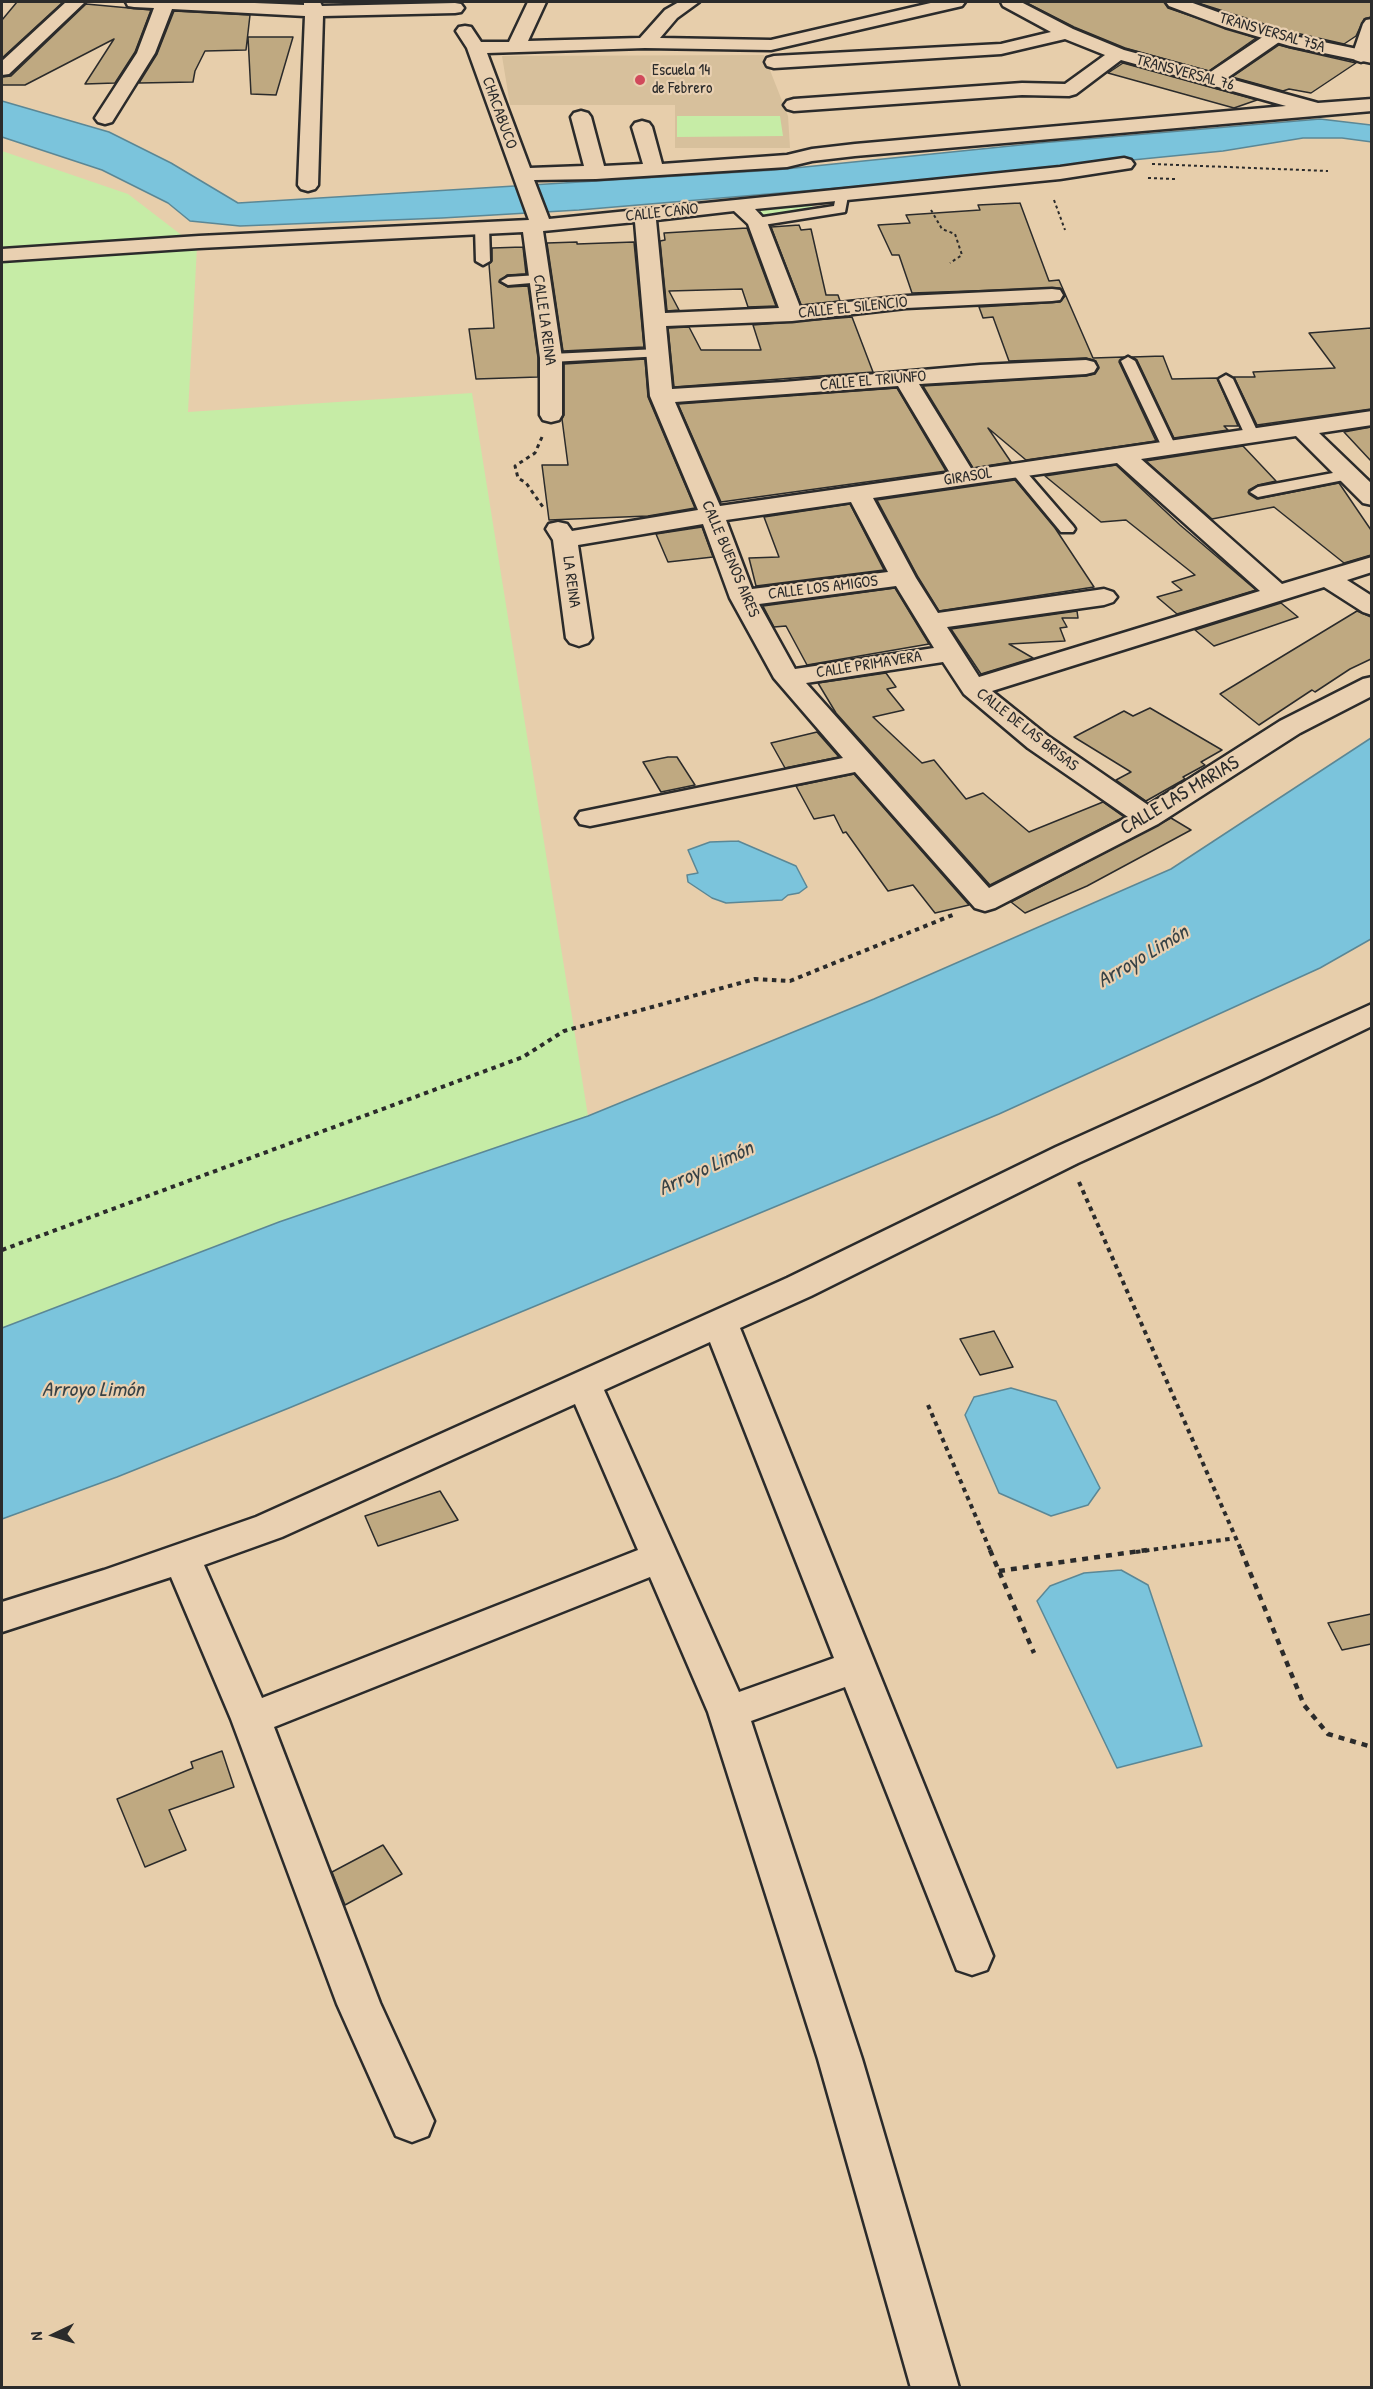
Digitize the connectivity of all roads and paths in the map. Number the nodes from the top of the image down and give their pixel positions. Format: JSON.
{"nodes":[{"id":1,"x":76,"y":2,"type":"edge"},
{"id":2,"x":134,"y":2,"type":"edge"},
{"id":3,"x":140,"y":2,"type":"edge"},
{"id":4,"x":537,"y":2,"type":"edge"},
{"id":5,"x":690,"y":2,"type":"edge"},
{"id":6,"x":872,"y":2,"type":"edge"},
{"id":7,"x":956,"y":2,"type":"edge"},
{"id":8,"x":1009,"y":2,"type":"edge"},
{"id":9,"x":1175,"y":2,"type":"edge"},
{"id":10,"x":165,"y":3,"type":"edge"},
{"id":11,"x":455,"y":5,"type":"edge"},
{"id":12,"x":313,"y":6,"type":"edge"},
{"id":13,"x":897,"y":16,"type":"junction"},
{"id":14,"x":1371,"y":24,"type":"edge"},
{"id":15,"x":1067,"y":33,"type":"junction"},
{"id":16,"x":1276,"y":36,"type":"junction"},
{"id":17,"x":645,"y":43,"type":"junction"},
{"id":18,"x":516,"y":47,"type":"junction"},
{"id":19,"x":476,"y":48,"type":"junction"},
{"id":20,"x":772,"y":53,"type":"junction"},
{"id":21,"x":1118,"y":54,"type":"junction"},
{"id":22,"x":1366,"y":57,"type":"edge"},
{"id":23,"x":2,"y":70,"type":"edge"},
{"id":24,"x":1212,"y":80,"type":"junction"},
{"id":25,"x":1069,"y":90,"type":"junction"},
{"id":26,"x":794,"y":105,"type":"junction"},
{"id":27,"x":1371,"y":105,"type":"edge"},
{"id":28,"x":1318,"y":109,"type":"junction"},
{"id":29,"x":581,"y":117,"type":"dead end"},
{"id":30,"x":105,"y":118,"type":"dead end"},
{"id":31,"x":642,"y":126,"type":"dead end"},
{"id":32,"x":1065,"y":130,"type":"junction"},
{"id":33,"x":812,"y":155,"type":"junction"},
{"id":34,"x":1124,"y":164,"type":"joint"},
{"id":35,"x":654,"y":170,"type":"junction"},
{"id":36,"x":1328,"y":171,"type":"dead end"},
{"id":37,"x":596,"y":173,"type":"junction"},
{"id":38,"x":524,"y":177,"type":"junction"},
{"id":39,"x":308,"y":185,"type":"dead end"},
{"id":40,"x":914,"y":189,"type":"junction"},
{"id":41,"x":1053,"y":195,"type":"dead end"},
{"id":42,"x":842,"y":196,"type":"junction"},
{"id":43,"x":740,"y":204,"type":"junction"},
{"id":44,"x":645,"y":215,"type":"junction"},
{"id":45,"x":757,"y":222,"type":"junction"},
{"id":46,"x":537,"y":223,"type":"junction"},
{"id":47,"x":482,"y":227,"type":"junction"},
{"id":48,"x":1065,"y":230,"type":"dead end"},
{"id":49,"x":2,"y":255,"type":"edge"},
{"id":50,"x":483,"y":261,"type":"dead end"},
{"id":51,"x":950,"y":263,"type":"dead end"},
{"id":52,"x":538,"y":279,"type":"junction"},
{"id":53,"x":508,"y":281,"type":"dead end"},
{"id":54,"x":1052,"y":295,"type":"dead end"},
{"id":55,"x":792,"y":314,"type":"junction"},
{"id":56,"x":654,"y":320,"type":"junction"},
{"id":57,"x":658,"y":353,"type":"junction"},
{"id":58,"x":551,"y":358,"type":"junction"},
{"id":59,"x":1128,"y":361,"type":"dead end"},
{"id":60,"x":1086,"y":368,"type":"dead end"},
{"id":61,"x":904,"y":378,"type":"junction"},
{"id":62,"x":1226,"y":379,"type":"dead end"},
{"id":63,"x":661,"y":396,"type":"junction"},
{"id":64,"x":550,"y":415,"type":"joint"},
{"id":65,"x":1371,"y":418,"type":"edge"},
{"id":66,"x":1301,"y":428,"type":"junction"},
{"id":67,"x":1252,"y":435,"type":"junction"},
{"id":68,"x":1169,"y":447,"type":"junction"},
{"id":69,"x":1122,"y":455,"type":"junction"},
{"id":70,"x":1017,"y":470,"type":"junction"},
{"id":71,"x":1349,"y":475,"type":"junction"},
{"id":72,"x":965,"y":478,"type":"junction"},
{"id":73,"x":1258,"y":492,"type":"dead end"},
{"id":74,"x":859,"y":494,"type":"junction"},
{"id":75,"x":1371,"y":498,"type":"edge"},
{"id":76,"x":712,"y":515,"type":"junction"},
{"id":77,"x":1067,"y":529,"type":"dead end"},
{"id":78,"x":561,"y":534,"type":"junction"},
{"id":79,"x":1371,"y":564,"type":"edge"},
{"id":80,"x":903,"y":578,"type":"junction"},
{"id":81,"x":1327,"y":578,"type":"junction"},
{"id":82,"x":1278,"y":593,"type":"junction"},
{"id":83,"x":1104,"y":597,"type":"dead end"},
{"id":84,"x":743,"y":598,"type":"junction"},
{"id":85,"x":1371,"y":607,"type":"edge"},
{"id":86,"x":930,"y":622,"type":"junction"},
{"id":87,"x":579,"y":638,"type":"dead end"},
{"id":88,"x":950,"y":653,"type":"junction"},
{"id":89,"x":787,"y":678,"type":"junction"},
{"id":90,"x":1371,"y":685,"type":"edge"},
{"id":91,"x":973,"y":688,"type":"junction"},
{"id":92,"x":862,"y":762,"type":"junction"},
{"id":93,"x":590,"y":818,"type":"dead end"},
{"id":94,"x":1148,"y":818,"type":"junction"},
{"id":95,"x":985,"y":902,"type":"junction"},
{"id":96,"x":1371,"y":1014,"type":"edge"},
{"id":97,"x":1067,"y":1155,"type":"junction"},
{"id":98,"x":2,"y":1250,"type":"edge"},
{"id":99,"x":720,"y":1323,"type":"junction"},
{"id":100,"x":584,"y":1384,"type":"junction"},
{"id":101,"x":928,"y":1405,"type":"dead end"},
{"id":102,"x":1236,"y":1538,"type":"junction"},
{"id":103,"x":182,"y":1557,"type":"junction"},
{"id":104,"x":660,"y":1557,"type":"junction"},
{"id":105,"x":999,"y":1571,"type":"junction"},
{"id":106,"x":2,"y":1617,"type":"edge"},
{"id":107,"x":1034,"y":1653,"type":"dead end"},
{"id":108,"x":857,"y":1666,"type":"junction"},
{"id":109,"x":728,"y":1712,"type":"junction"},
{"id":110,"x":251,"y":1719,"type":"junction"},
{"id":111,"x":1371,"y":1747,"type":"edge"},
{"id":112,"x":972,"y":1956,"type":"dead end"},
{"id":113,"x":412,"y":2121,"type":"dead end"},
{"id":114,"x":935,"y":2388,"type":"edge"}],
"edges":[{"from":1,"to":23,"type":"street"},
{"from":2,"to":3,"type":"street"},
{"from":3,"to":10,"type":"street"},
{"from":4,"to":18,"type":"street"},
{"from":5,"to":17,"type":"street"},
{"from":6,"to":13,"type":"street"},
{"from":7,"to":13,"type":"street"},
{"from":8,"to":15,"type":"street","name":"TRANSVERSAL 76"},
{"from":9,"to":16,"type":"street","name":"TRANSVERSAL 75A"},
{"from":10,"to":12,"type":"street"},
{"from":10,"to":30,"type":"street"},
{"from":11,"to":12,"type":"street"},
{"from":11,"to":19,"type":"street","name":"CHACABUCO"},
{"from":12,"to":39,"type":"street"},
{"from":13,"to":20,"type":"street"},
{"from":14,"to":22,"type":"street"},
{"from":15,"to":20,"type":"street"},
{"from":15,"to":21,"type":"street","name":"TRANSVERSAL 76"},
{"from":16,"to":22,"type":"street","name":"TRANSVERSAL 75A"},
{"from":16,"to":24,"type":"street"},
{"from":17,"to":18,"type":"street"},
{"from":17,"to":20,"type":"street"},
{"from":18,"to":19,"type":"street"},
{"from":19,"to":38,"type":"street","name":"CHACABUCO"},
{"from":20,"to":26,"type":"street"},
{"from":21,"to":24,"type":"street","name":"TRANSVERSAL 76"},
{"from":21,"to":25,"type":"street"},
{"from":24,"to":28,"type":"street","name":"TRANSVERSAL 76"},
{"from":25,"to":26,"type":"street"},
{"from":25,"to":32,"type":"street"},
{"from":26,"to":33,"type":"street"},
{"from":27,"to":28,"type":"street","name":"TRANSVERSAL 76"},
{"from":28,"to":32,"type":"street"},
{"from":29,"to":37,"type":"street"},
{"from":31,"to":35,"type":"street"},
{"from":32,"to":33,"type":"street"},
{"from":33,"to":35,"type":"street"},
{"from":34,"to":36,"type":"path"},
{"from":34,"to":40,"type":"street","name":"CALLE CAÑO"},
{"from":35,"to":37,"type":"street"},
{"from":37,"to":38,"type":"street"},
{"from":38,"to":46,"type":"street","name":"CHACABUCO"},
{"from":40,"to":42,"type":"street","name":"CALLE CAÑO"},
{"from":40,"to":51,"type":"path"},
{"from":41,"to":48,"type":"path"},
{"from":42,"to":43,"type":"street","name":"CALLE CAÑO"},
{"from":42,"to":45,"type":"lane"},
{"from":43,"to":44,"type":"street","name":"CALLE CAÑO"},
{"from":43,"to":45,"type":"street"},
{"from":44,"to":46,"type":"street","name":"CALLE CAÑO"},
{"from":44,"to":56,"type":"street","name":"CALLE BUENOS AIRES"},
{"from":45,"to":55,"type":"street"},
{"from":46,"to":47,"type":"street","name":"CALLE CAÑO"},
{"from":46,"to":52,"type":"street","name":"CALLE LA REINA"},
{"from":47,"to":49,"type":"street","name":"CALLE CAÑO"},
{"from":47,"to":50,"type":"lane"},
{"from":52,"to":53,"type":"lane"},
{"from":52,"to":58,"type":"street","name":"CALLE LA REINA"},
{"from":54,"to":55,"type":"street","name":"CALLE EL SILENCIO"},
{"from":55,"to":56,"type":"street","name":"CALLE EL SILENCIO"},
{"from":56,"to":57,"type":"street","name":"CALLE BUENOS AIRES"},
{"from":57,"to":58,"type":"lane"},
{"from":57,"to":63,"type":"street","name":"CALLE BUENOS AIRES"},
{"from":58,"to":64,"type":"street","name":"CALLE LA REINA"},
{"from":59,"to":68,"type":"lane"},
{"from":60,"to":61,"type":"street","name":"CALLE EL TRIUNFO"},
{"from":61,"to":63,"type":"street","name":"CALLE EL TRIUNFO"},
{"from":61,"to":72,"type":"street"},
{"from":62,"to":67,"type":"lane"},
{"from":63,"to":76,"type":"street","name":"CALLE BUENOS AIRES"},
{"from":64,"to":78,"type":"path"},
{"from":65,"to":66,"type":"street","name":"GIRASOL"},
{"from":66,"to":67,"type":"street","name":"GIRASOL"},
{"from":66,"to":71,"type":"street"},
{"from":67,"to":68,"type":"street","name":"GIRASOL"},
{"from":68,"to":69,"type":"street","name":"GIRASOL"},
{"from":69,"to":70,"type":"street","name":"GIRASOL"},
{"from":69,"to":82,"type":"street"},
{"from":70,"to":72,"type":"street","name":"GIRASOL"},
{"from":70,"to":77,"type":"lane"},
{"from":71,"to":73,"type":"lane"},
{"from":71,"to":75,"type":"street"},
{"from":72,"to":74,"type":"street","name":"GIRASOL"},
{"from":74,"to":76,"type":"street","name":"GIRASOL"},
{"from":74,"to":80,"type":"street","name":"CALLE DE LAS BRISAS"},
{"from":76,"to":78,"type":"street","name":"GIRASOL"},
{"from":76,"to":84,"type":"street","name":"CALLE BUENOS AIRES"},
{"from":78,"to":87,"type":"street","name":"LA REINA"},
{"from":79,"to":81,"type":"street"},
{"from":80,"to":84,"type":"street","name":"CALLE LOS AMIGOS"},
{"from":80,"to":86,"type":"street","name":"CALLE DE LAS BRISAS"},
{"from":81,"to":82,"type":"street"},
{"from":81,"to":85,"type":"street"},
{"from":82,"to":91,"type":"street"},
{"from":83,"to":86,"type":"street"},
{"from":84,"to":89,"type":"street","name":"CALLE BUENOS AIRES"},
{"from":86,"to":88,"type":"street","name":"CALLE DE LAS BRISAS"},
{"from":88,"to":89,"type":"street","name":"CALLE PRIMAVERA"},
{"from":88,"to":91,"type":"street","name":"CALLE DE LAS BRISAS"},
{"from":89,"to":92,"type":"street","name":"CALLE BUENOS AIRES"},
{"from":90,"to":94,"type":"street","name":"CALLE LAS MARIAS"},
{"from":91,"to":94,"type":"street","name":"CALLE DE LAS BRISAS"},
{"from":92,"to":93,"type":"street"},
{"from":92,"to":95,"type":"street","name":"CALLE BUENOS AIRES"},
{"from":94,"to":95,"type":"street","name":"CALLE LAS MARIAS"},
{"from":95,"to":98,"type":"path"},
{"from":96,"to":97,"type":"street"},
{"from":97,"to":99,"type":"street"},
{"from":97,"to":102,"type":"path"},
{"from":99,"to":100,"type":"street"},
{"from":99,"to":108,"type":"street"},
{"from":100,"to":103,"type":"street"},
{"from":100,"to":104,"type":"street"},
{"from":101,"to":105,"type":"path"},
{"from":102,"to":105,"type":"path"},
{"from":102,"to":111,"type":"path"},
{"from":103,"to":106,"type":"street"},
{"from":103,"to":110,"type":"street"},
{"from":104,"to":109,"type":"street"},
{"from":104,"to":110,"type":"street"},
{"from":105,"to":107,"type":"path"},
{"from":108,"to":109,"type":"street"},
{"from":108,"to":112,"type":"street"},
{"from":109,"to":114,"type":"street"},
{"from":110,"to":113,"type":"street"}]}
